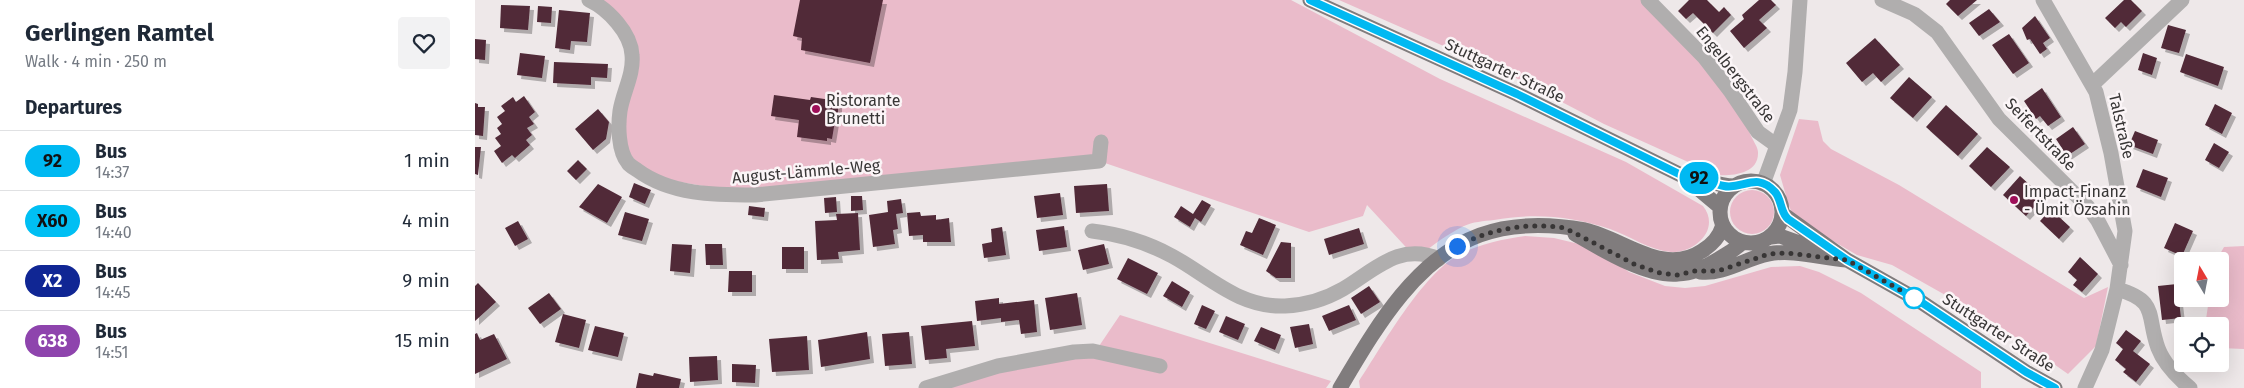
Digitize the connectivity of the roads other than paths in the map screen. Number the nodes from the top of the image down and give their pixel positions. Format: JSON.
{"nodes":[{"id":1,"x":589,"y":0,"type":"edge"},
{"id":2,"x":1310,"y":0,"type":"edge"},
{"id":3,"x":1648,"y":0,"type":"edge"},
{"id":4,"x":1800,"y":0,"type":"edge"},
{"id":5,"x":1882,"y":0,"type":"edge"},
{"id":6,"x":2043,"y":0,"type":"edge"},
{"id":7,"x":2182,"y":0,"type":"edge"},
{"id":8,"x":2093,"y":84,"type":"junction"},
{"id":9,"x":1101,"y":142,"type":"dead end"},
{"id":10,"x":1776,"y":145,"type":"junction"},
{"id":11,"x":1683,"y":176,"type":"junction"},
{"id":12,"x":1763,"y":184,"type":"junction"},
{"id":13,"x":1734,"y":186,"type":"junction"},
{"id":14,"x":1720,"y":207,"type":"junction"},
{"id":15,"x":1783,"y":214,"type":"junction"},
{"id":16,"x":1723,"y":225,"type":"junction"},
{"id":17,"x":1565,"y":228,"type":"junction"},
{"id":18,"x":1092,"y":231,"type":"dead end"},
{"id":19,"x":1771,"y":237,"type":"junction"},
{"id":20,"x":1743,"y":242,"type":"junction"},
{"id":21,"x":1439,"y":259,"type":"junction"},
{"id":22,"x":1847,"y":260,"type":"junction"},
{"id":23,"x":2121,"y":264,"type":"junction"},
{"id":24,"x":1694,"y":271,"type":"junction"},
{"id":25,"x":2117,"y":289,"type":"junction"},
{"id":26,"x":1160,"y":366,"type":"dead end"},
{"id":27,"x":926,"y":388,"type":"edge"},
{"id":28,"x":1340,"y":388,"type":"edge"},
{"id":29,"x":2055,"y":388,"type":"edge"},
{"id":30,"x":2085,"y":388,"type":"edge"},
{"id":31,"x":2190,"y":388,"type":"edge"}],
"edges":[{"from":1,"to":9,"type":"street","name":"August-Lämmle-Weg"},
{"from":2,"to":11,"type":"main road","name":"Stuttgarter Straße"},
{"from":3,"to":10,"type":"street","name":"Engelbergstraße"},
{"from":4,"to":10,"type":"street"},
{"from":5,"to":23,"type":"street","name":"Seifertstraße"},
{"from":6,"to":8,"type":"street","name":"Talstraße"},
{"from":7,"to":8,"type":"street"},
{"from":8,"to":23,"type":"street","name":"Talstraße"},
{"from":10,"to":12,"type":"street"},
{"from":11,"to":13,"type":"main road","name":"Stuttgarter Straße"},
{"from":11,"to":14,"type":"main road","name":"Stuttgarter Straße"},
{"from":12,"to":13,"type":"main road"},
{"from":12,"to":15,"type":"main road"},
{"from":13,"to":14,"type":"main road"},
{"from":14,"to":16,"type":"main road"},
{"from":15,"to":19,"type":"main road"},
{"from":15,"to":22,"type":"main road","name":"Stuttgarter Straße"},
{"from":16,"to":17,"type":"main road"},
{"from":16,"to":20,"type":"main road"},
{"from":17,"to":21,"type":"main road"},
{"from":17,"to":24,"type":"main road"},
{"from":18,"to":21,"type":"street"},
{"from":19,"to":20,"type":"main road"},
{"from":19,"to":22,"type":"main road","name":"Stuttgarter Straße"},
{"from":20,"to":24,"type":"main road"},
{"from":21,"to":28,"type":"main road"},
{"from":22,"to":24,"type":"main road"},
{"from":22,"to":29,"type":"main road","name":"Stuttgarter Straße"},
{"from":23,"to":25,"type":"street","name":"Talstraße"},
{"from":25,"to":30,"type":"street","name":"Talstraße"},
{"from":25,"to":31,"type":"street"},
{"from":26,"to":27,"type":"street"}]}
